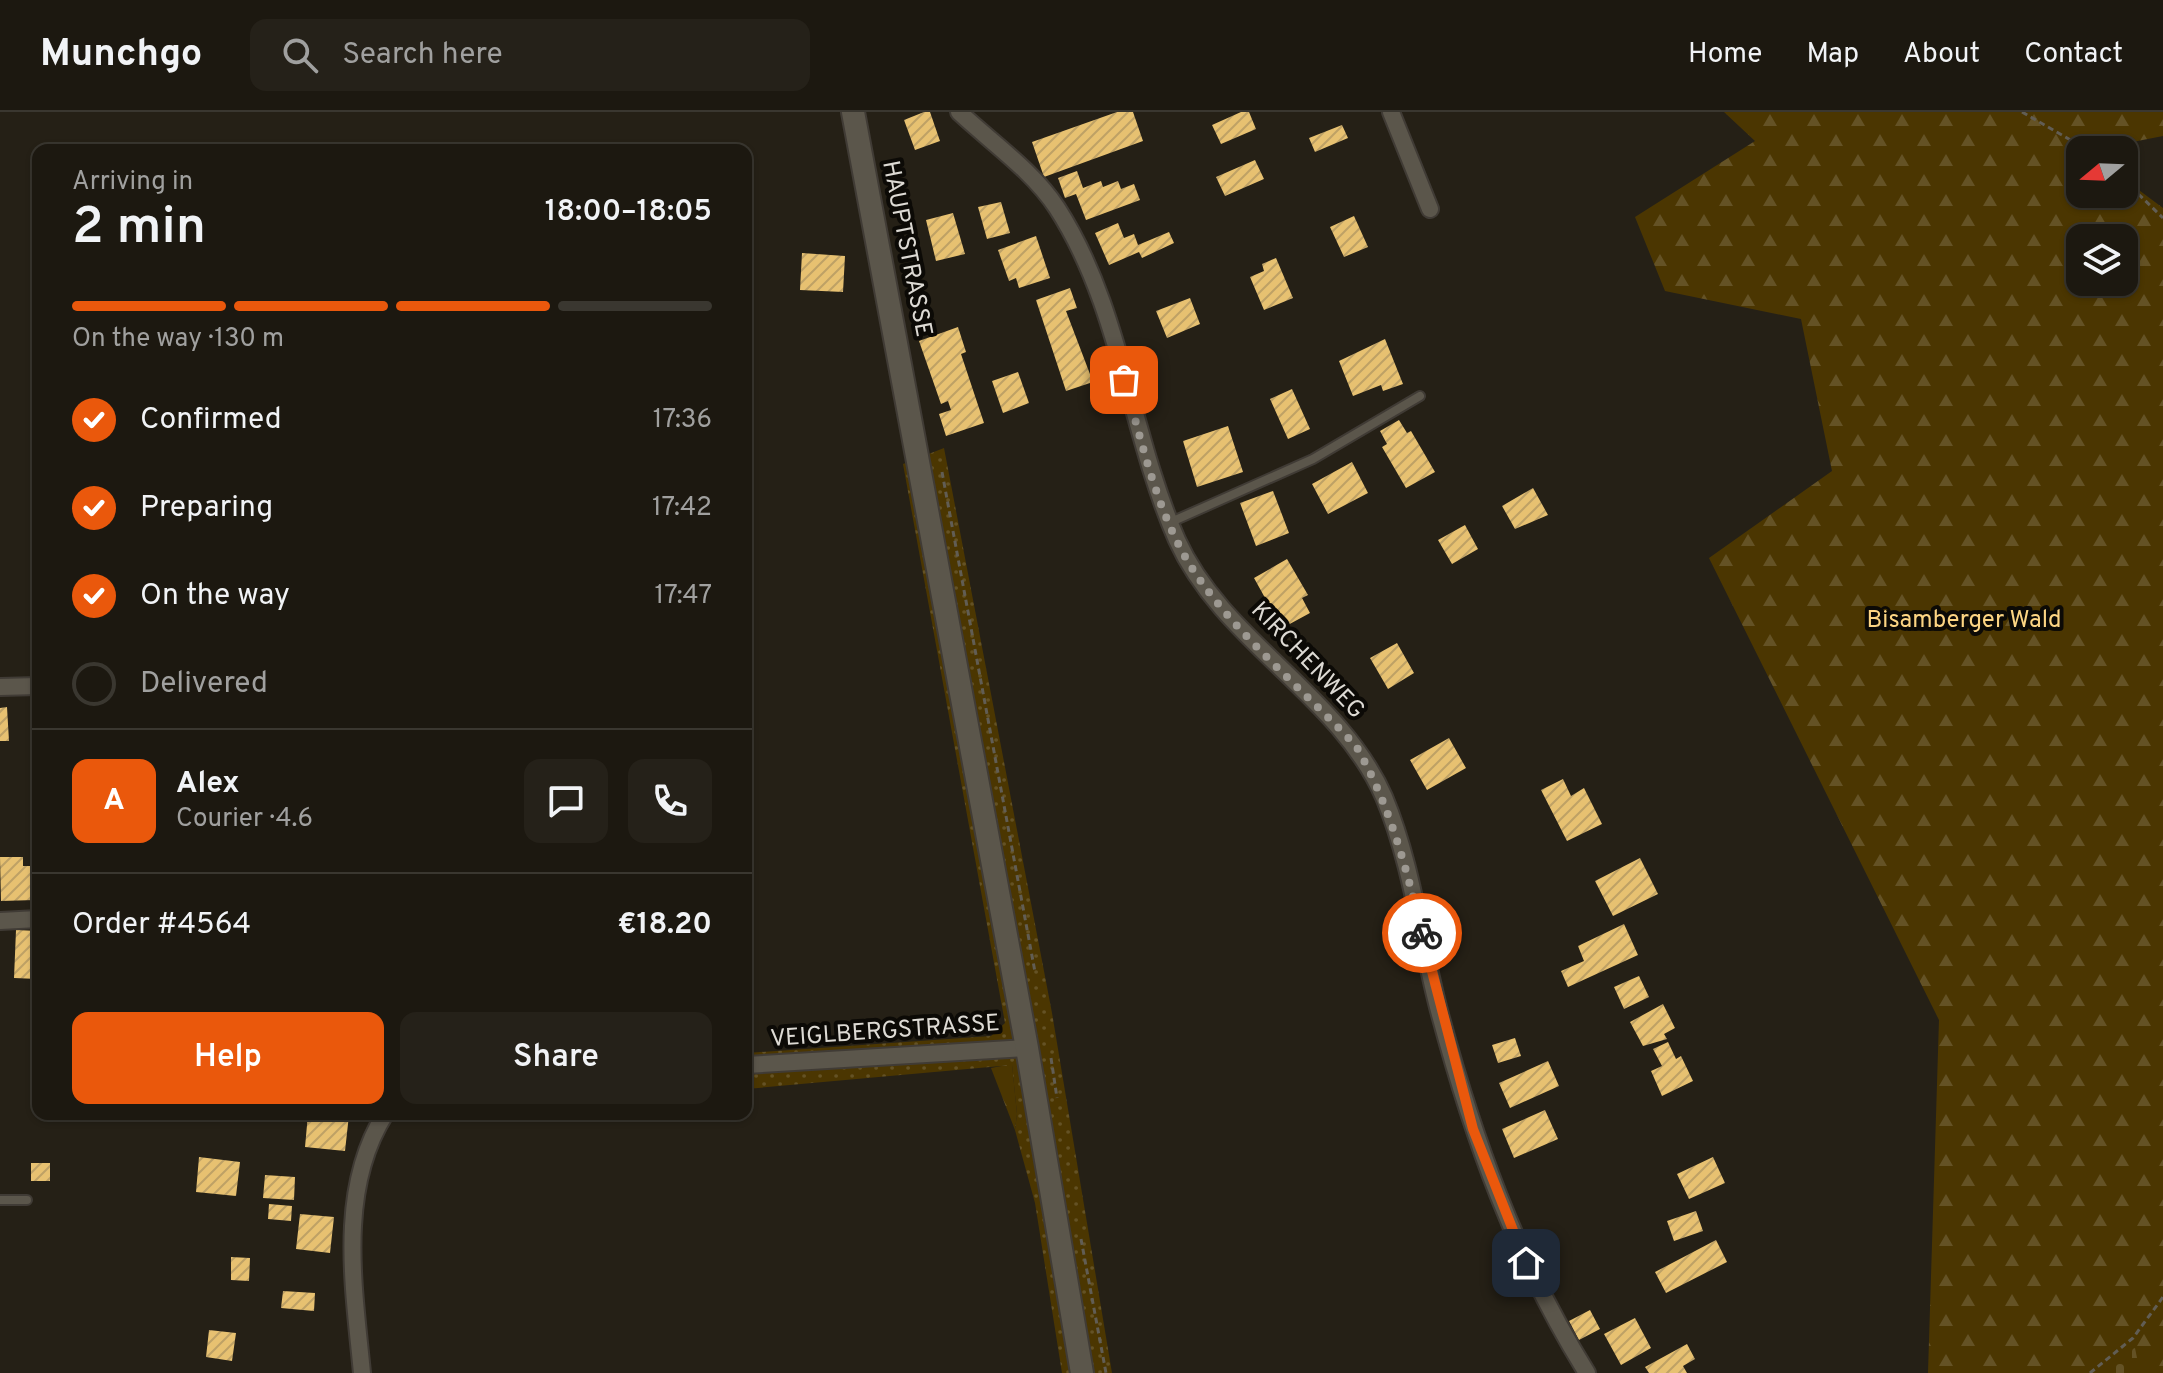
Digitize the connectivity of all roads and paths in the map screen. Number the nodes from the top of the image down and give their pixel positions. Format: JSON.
{"nodes":[{"id":1,"x":853,"y":112,"type":"edge"},
{"id":2,"x":959,"y":112,"type":"edge"},
{"id":3,"x":1391,"y":112,"type":"edge"},
{"id":4,"x":2022,"y":112,"type":"edge"},
{"id":5,"x":2066,"y":137,"type":"edge"},
{"id":6,"x":2138,"y":194,"type":"edge"},
{"id":7,"x":1430,"y":209,"type":"dead end"},
{"id":8,"x":2163,"y":218,"type":"edge"},
{"id":9,"x":1420,"y":396,"type":"dead end"},
{"id":10,"x":1170,"y":522,"type":"junction"},
{"id":11,"x":32,"y":686,"type":"edge"},
{"id":12,"x":0,"y":687,"type":"edge"},
{"id":13,"x":32,"y":919,"type":"edge"},
{"id":14,"x":0,"y":921,"type":"edge"},
{"id":15,"x":1027,"y":1048,"type":"junction"},
{"id":16,"x":752,"y":1065,"type":"edge"},
{"id":17,"x":382,"y":1120,"type":"edge"},
{"id":18,"x":0,"y":1200,"type":"edge"},
{"id":19,"x":27,"y":1200,"type":"dead end"},
{"id":20,"x":2163,"y":1297,"type":"edge"},
{"id":21,"x":362,"y":1373,"type":"edge"},
{"id":22,"x":1082,"y":1373,"type":"edge"},
{"id":23,"x":1587,"y":1373,"type":"edge"},
{"id":24,"x":2090,"y":1373,"type":"edge"}],
"edges":[{"from":1,"to":15,"type":"main road","name":"HAUPTSTRASSE"},
{"from":2,"to":10,"type":"street","name":"KIRCHENWEG"},
{"from":3,"to":7,"type":"street"},
{"from":4,"to":5,"type":"path"},
{"from":6,"to":8,"type":"path"},
{"from":9,"to":10,"type":"lane"},
{"from":10,"to":23,"type":"street","name":"KIRCHENWEG"},
{"from":11,"to":12,"type":"street"},
{"from":13,"to":14,"type":"street"},
{"from":15,"to":16,"type":"street","name":"VEIGLBERGSTRASSE"},
{"from":15,"to":22,"type":"main road","name":"HAUPTSTRASSE"},
{"from":17,"to":21,"type":"street"},
{"from":18,"to":19,"type":"lane"},
{"from":20,"to":24,"type":"path"}]}
